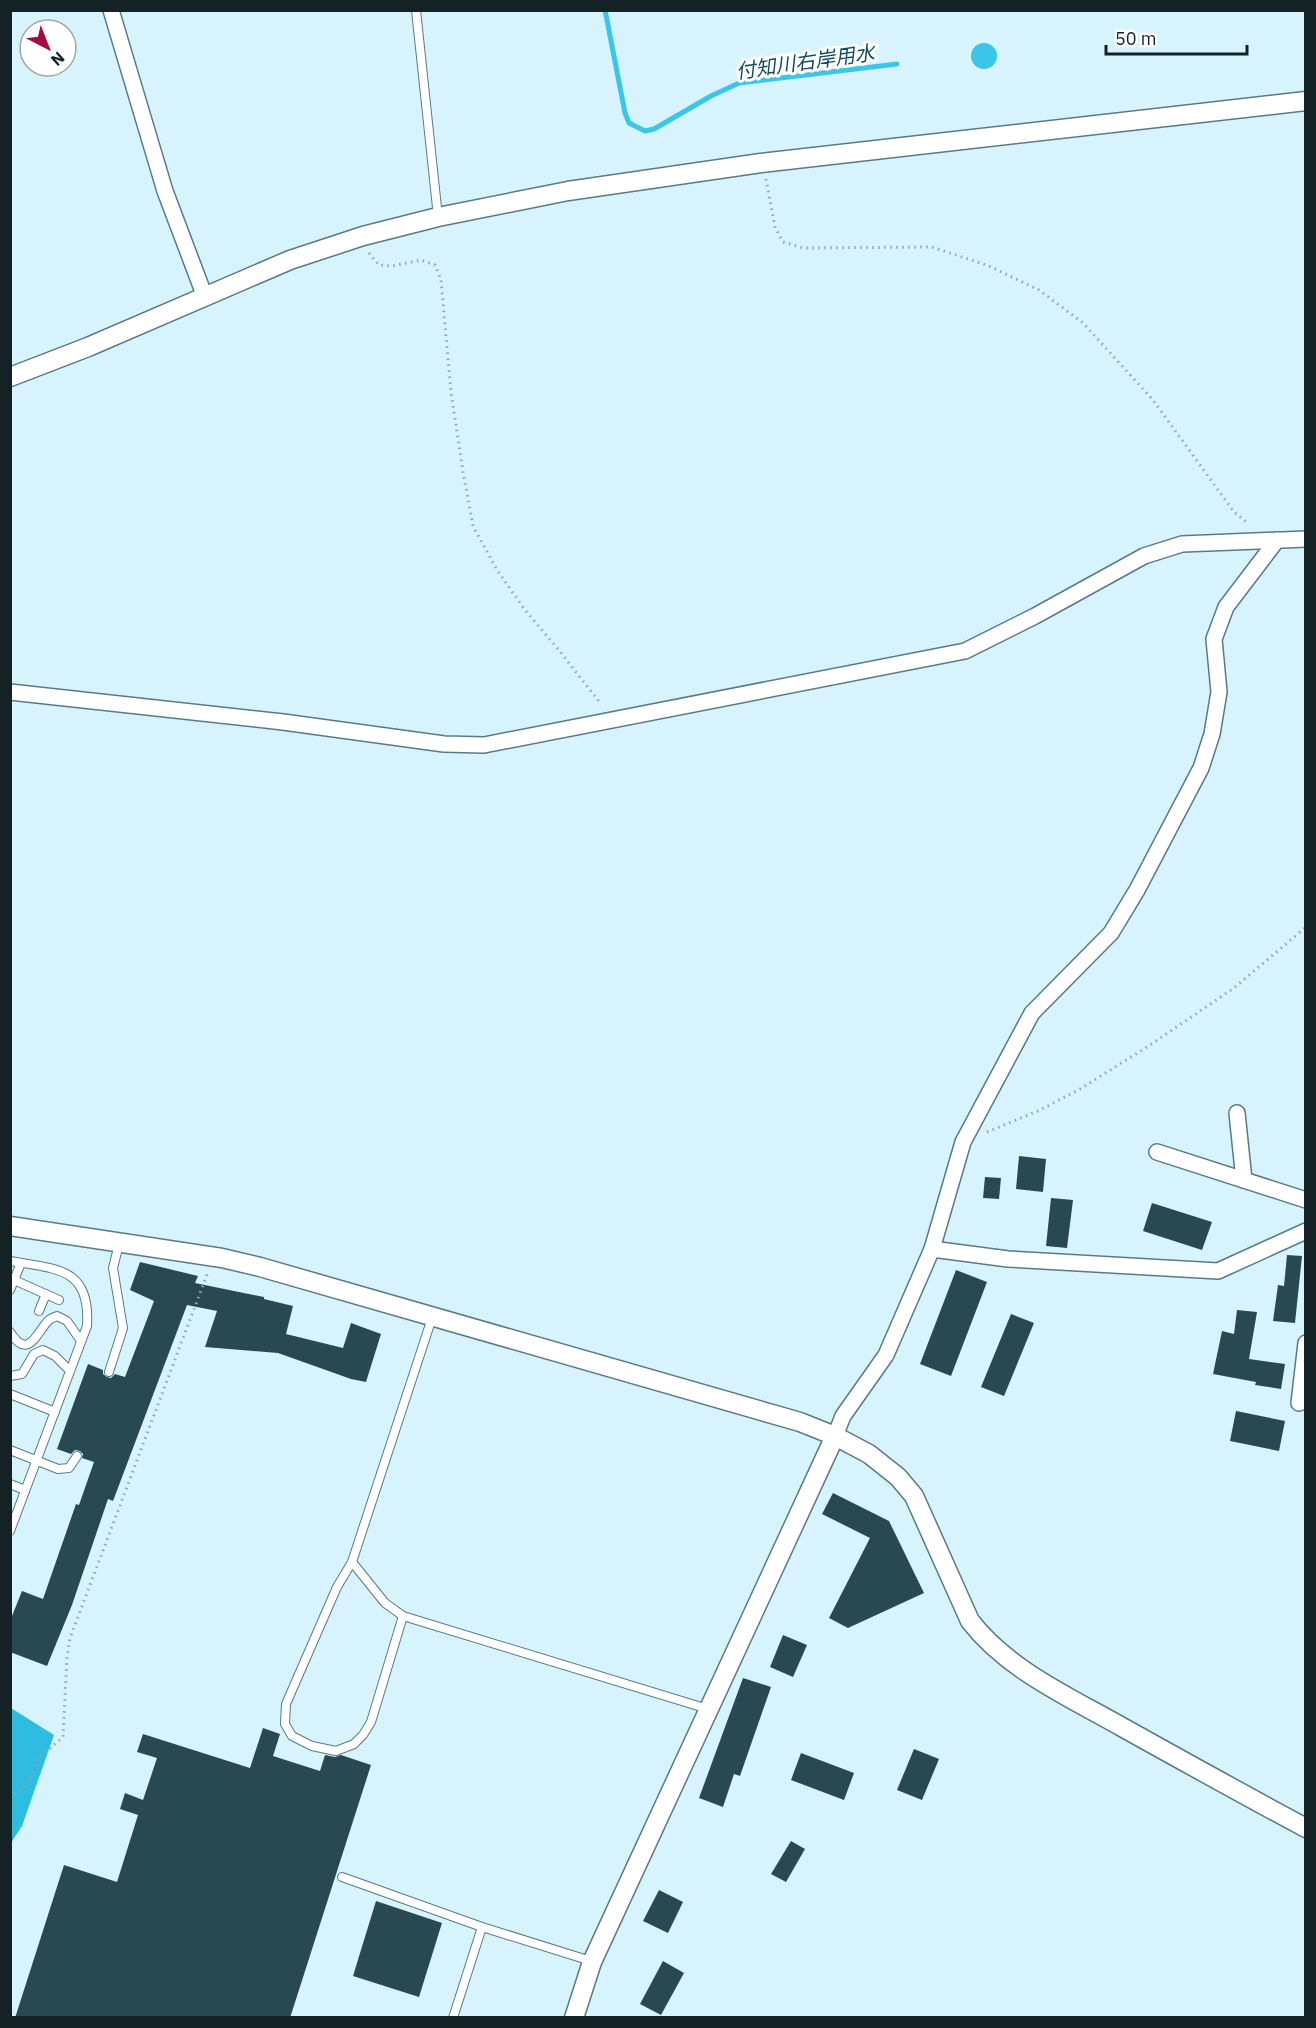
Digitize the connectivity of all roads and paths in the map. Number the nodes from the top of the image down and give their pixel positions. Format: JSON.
{"nodes":[{"id":1,"x":111,"y":10,"type":"edge"},
{"id":2,"x":416,"y":10,"type":"edge"},
{"id":3,"x":1305,"y":101,"type":"edge"},
{"id":4,"x":761,"y":163,"type":"junction"},
{"id":5,"x":438,"y":217,"type":"junction"},
{"id":6,"x":363,"y":237,"type":"junction"},
{"id":7,"x":205,"y":297,"type":"junction"},
{"id":8,"x":10,"y":377,"type":"edge"},
{"id":9,"x":1305,"y":539,"type":"edge"},
{"id":10,"x":1271,"y":540,"type":"junction"},
{"id":11,"x":10,"y":692,"type":"edge"},
{"id":12,"x":613,"y":720,"type":"junction"},
{"id":13,"x":1305,"y":927,"type":"edge"},
{"id":14,"x":1237,"y":1113,"type":"dead end"},
{"id":15,"x":968,"y":1134,"type":"junction"},
{"id":16,"x":1157,"y":1152,"type":"dead end"},
{"id":17,"x":1244,"y":1180,"type":"junction"},
{"id":18,"x":1305,"y":1200,"type":"edge"},
{"id":19,"x":10,"y":1226,"type":"edge"},
{"id":20,"x":1305,"y":1231,"type":"edge"},
{"id":21,"x":120,"y":1242,"type":"junction"},
{"id":22,"x":932,"y":1249,"type":"junction"},
{"id":23,"x":213,"y":1257,"type":"junction"},
{"id":24,"x":10,"y":1261,"type":"edge"},
{"id":25,"x":21,"y":1263,"type":"junction"},
{"id":26,"x":14,"y":1280,"type":"junction"},
{"id":27,"x":10,"y":1290,"type":"edge"},
{"id":28,"x":46,"y":1294,"type":"junction"},
{"id":29,"x":59,"y":1300,"type":"dead end"},
{"id":30,"x":39,"y":1311,"type":"dead end"},
{"id":31,"x":433,"y":1316,"type":"junction"},
{"id":32,"x":10,"y":1332,"type":"edge"},
{"id":33,"x":81,"y":1341,"type":"junction"},
{"id":34,"x":1305,"y":1343,"type":"edge"},
{"id":35,"x":70,"y":1371,"type":"junction"},
{"id":36,"x":109,"y":1372,"type":"dead end"},
{"id":37,"x":10,"y":1376,"type":"edge"},
{"id":38,"x":10,"y":1394,"type":"edge"},
{"id":39,"x":1299,"y":1403,"type":"dead end"},
{"id":40,"x":55,"y":1412,"type":"junction"},
{"id":41,"x":835,"y":1436,"type":"junction"},
{"id":42,"x":10,"y":1450,"type":"edge"},
{"id":43,"x":77,"y":1456,"type":"dead end"},
{"id":44,"x":37,"y":1460,"type":"junction"},
{"id":45,"x":10,"y":1484,"type":"edge"},
{"id":46,"x":25,"y":1490,"type":"junction"},
{"id":47,"x":10,"y":1531,"type":"edge"},
{"id":48,"x":352,"y":1562,"type":"junction"},
{"id":49,"x":402,"y":1616,"type":"junction"},
{"id":50,"x":708,"y":1709,"type":"junction"},
{"id":51,"x":10,"y":1799,"type":"edge"},
{"id":52,"x":1305,"y":1828,"type":"edge"},
{"id":53,"x":342,"y":1877,"type":"dead end"},
{"id":54,"x":482,"y":1927,"type":"junction"},
{"id":55,"x":592,"y":1962,"type":"junction"},
{"id":56,"x":453,"y":2018,"type":"edge"},
{"id":57,"x":574,"y":2018,"type":"edge"}],
"edges":[{"from":1,"to":7,"type":"street"},
{"from":2,"to":5,"type":"lane"},
{"from":3,"to":4,"type":"street"},
{"from":4,"to":5,"type":"street"},
{"from":4,"to":10,"type":"path"},
{"from":5,"to":6,"type":"street"},
{"from":6,"to":7,"type":"street"},
{"from":6,"to":12,"type":"path"},
{"from":7,"to":8,"type":"street"},
{"from":9,"to":10,"type":"street"},
{"from":10,"to":12,"type":"street"},
{"from":10,"to":15,"type":"street"},
{"from":11,"to":12,"type":"street"},
{"from":13,"to":15,"type":"path"},
{"from":14,"to":17,"type":"street"},
{"from":15,"to":22,"type":"street"},
{"from":16,"to":17,"type":"street"},
{"from":17,"to":18,"type":"street"},
{"from":19,"to":21,"type":"street"},
{"from":20,"to":22,"type":"street"},
{"from":21,"to":23,"type":"street"},
{"from":21,"to":36,"type":"lane"},
{"from":22,"to":41,"type":"street"},
{"from":23,"to":31,"type":"street"},
{"from":23,"to":51,"type":"path"},
{"from":24,"to":25,"type":"lane"},
{"from":25,"to":26,"type":"lane"},
{"from":25,"to":33,"type":"lane"},
{"from":26,"to":27,"type":"lane"},
{"from":26,"to":28,"type":"lane"},
{"from":28,"to":29,"type":"lane"},
{"from":28,"to":30,"type":"lane"},
{"from":31,"to":41,"type":"street"},
{"from":31,"to":48,"type":"lane"},
{"from":32,"to":33,"type":"lane"},
{"from":33,"to":35,"type":"lane"},
{"from":34,"to":39,"type":"street"},
{"from":35,"to":37,"type":"lane"},
{"from":35,"to":40,"type":"lane"},
{"from":38,"to":40,"type":"lane"},
{"from":40,"to":44,"type":"lane"},
{"from":41,"to":50,"type":"street"},
{"from":41,"to":52,"type":"street"},
{"from":42,"to":44,"type":"lane"},
{"from":43,"to":44,"type":"lane"},
{"from":44,"to":46,"type":"lane"},
{"from":45,"to":46,"type":"lane"},
{"from":46,"to":47,"type":"lane"},
{"from":48,"to":49,"type":"lane"},
{"from":48,"to":49,"type":"lane"},
{"from":49,"to":50,"type":"lane"},
{"from":50,"to":55,"type":"street"},
{"from":53,"to":54,"type":"lane"},
{"from":54,"to":55,"type":"lane"},
{"from":54,"to":56,"type":"lane"},
{"from":55,"to":57,"type":"street"}]}
